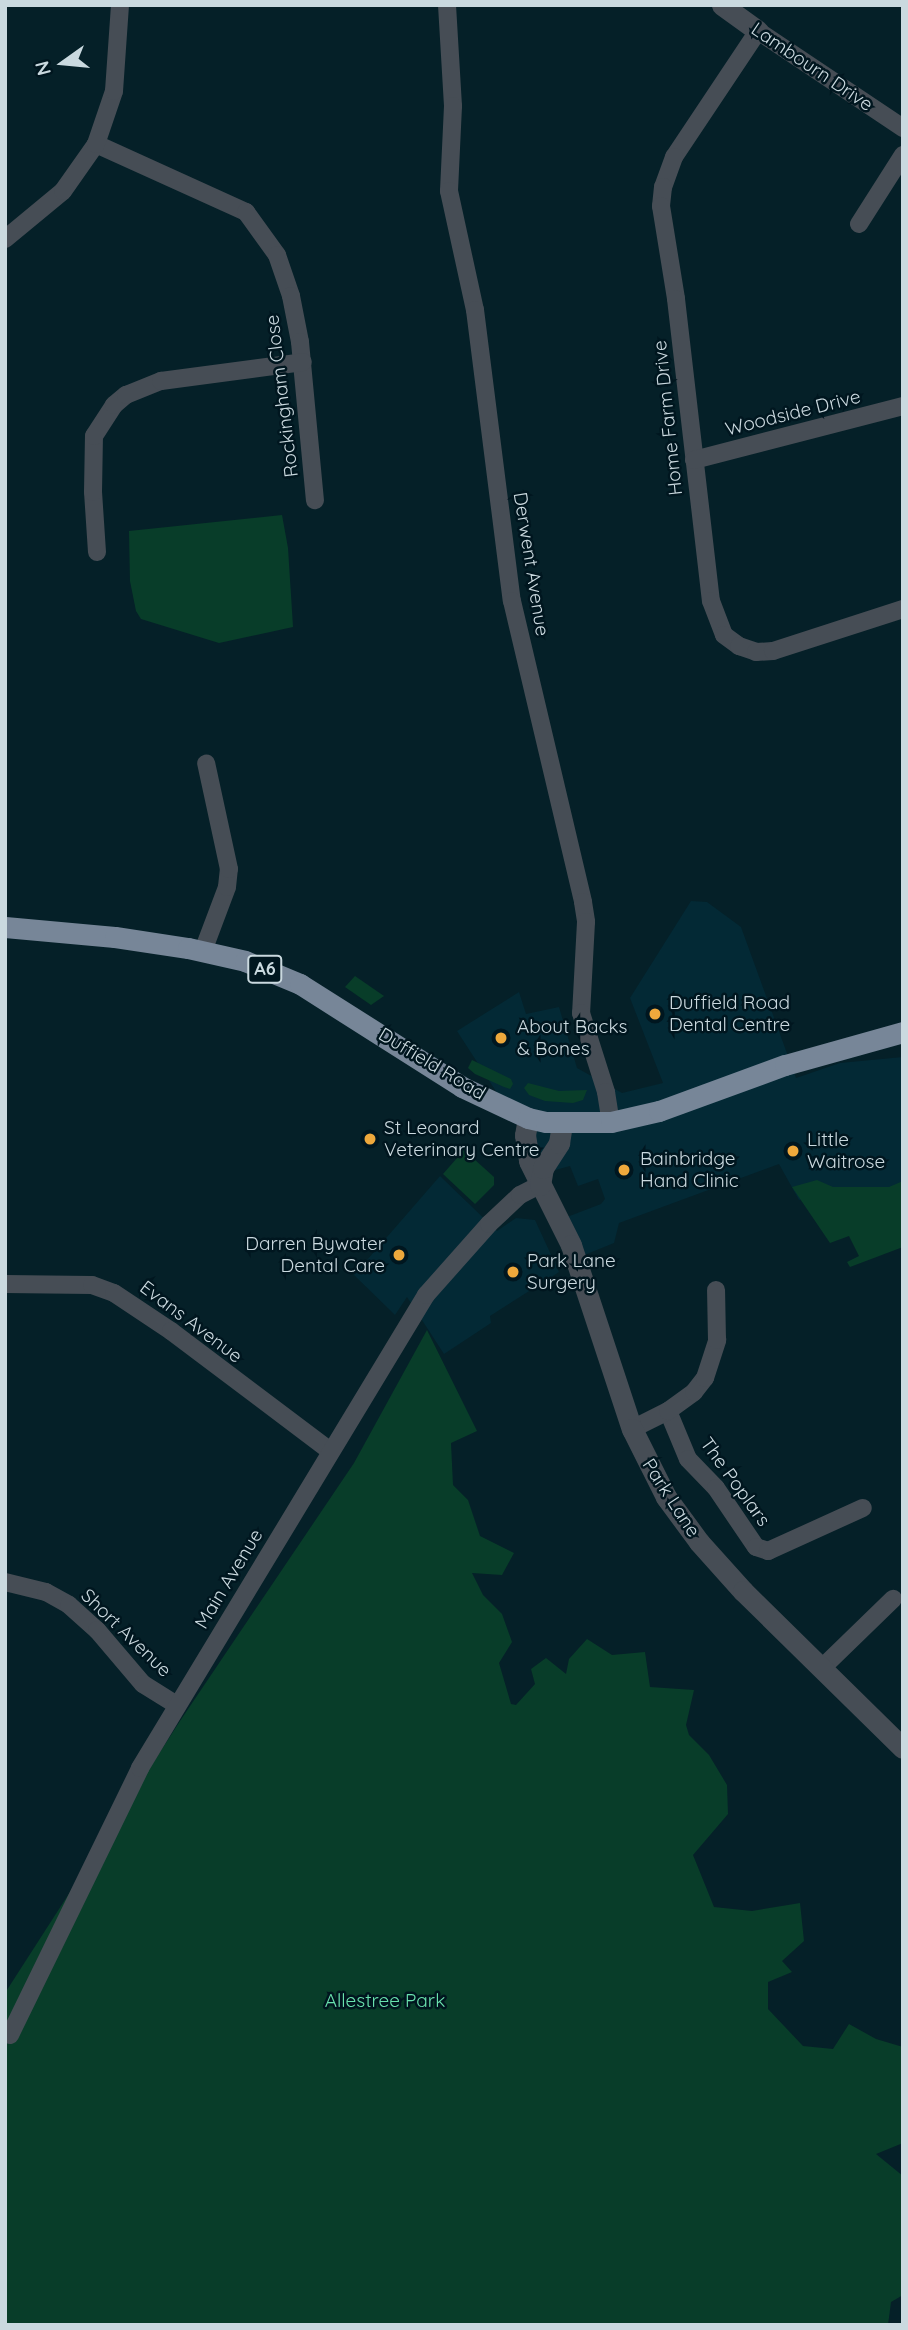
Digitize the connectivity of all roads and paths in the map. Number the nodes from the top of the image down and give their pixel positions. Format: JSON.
{"nodes":[{"id":1,"x":120,"y":5,"type":"edge"},
{"id":2,"x":447,"y":5,"type":"edge"},
{"id":3,"x":722,"y":5,"type":"edge"},
{"id":4,"x":758,"y":31,"type":"junction"},
{"id":5,"x":903,"y":128,"type":"edge"},
{"id":6,"x":96,"y":144,"type":"junction"},
{"id":7,"x":903,"y":155,"type":"edge"},
{"id":8,"x":859,"y":224,"type":"dead end"},
{"id":9,"x":5,"y":239,"type":"edge"},
{"id":10,"x":303,"y":362,"type":"junction"},
{"id":11,"x":903,"y":406,"type":"edge"},
{"id":12,"x":694,"y":460,"type":"junction"},
{"id":13,"x":315,"y":500,"type":"dead end"},
{"id":14,"x":97,"y":552,"type":"dead end"},
{"id":15,"x":903,"y":609,"type":"edge"},
{"id":16,"x":206,"y":763,"type":"dead end"},
{"id":17,"x":5,"y":927,"type":"edge"},
{"id":18,"x":203,"y":951,"type":"junction"},
{"id":19,"x":903,"y":1032,"type":"edge"},
{"id":20,"x":528,"y":1118,"type":"junction"},
{"id":21,"x":611,"y":1122,"type":"junction"},
{"id":22,"x":562,"y":1123,"type":"junction"},
{"id":23,"x":540,"y":1185,"type":"junction"},
{"id":24,"x":5,"y":1284,"type":"edge"},
{"id":25,"x":716,"y":1290,"type":"dead end"},
{"id":26,"x":667,"y":1411,"type":"junction"},
{"id":27,"x":632,"y":1429,"type":"junction"},
{"id":28,"x":330,"y":1451,"type":"junction"},
{"id":29,"x":863,"y":1508,"type":"dead end"},
{"id":30,"x":5,"y":1582,"type":"edge"},
{"id":31,"x":893,"y":1599,"type":"dead end"},
{"id":32,"x":823,"y":1667,"type":"junction"},
{"id":33,"x":176,"y":1705,"type":"junction"},
{"id":34,"x":903,"y":1748,"type":"edge"},
{"id":35,"x":10,"y":2035,"type":"dead end"}],
"edges":[{"from":1,"to":6,"type":"street"},
{"from":2,"to":21,"type":"street","name":"Derwent Avenue"},
{"from":3,"to":4,"type":"street","name":"Lambourn Drive"},
{"from":4,"to":5,"type":"street","name":"Lambourn Drive"},
{"from":4,"to":12,"type":"street","name":"Home Farm Drive"},
{"from":6,"to":9,"type":"street"},
{"from":6,"to":10,"type":"street","name":"Rockingham Close"},
{"from":7,"to":8,"type":"street"},
{"from":10,"to":13,"type":"street","name":"Rockingham Close"},
{"from":10,"to":14,"type":"street"},
{"from":11,"to":12,"type":"street","name":"Woodside Drive"},
{"from":12,"to":15,"type":"street","name":"Home Farm Drive"},
{"from":16,"to":18,"type":"street"},
{"from":17,"to":18,"type":"highway","name":"Duffield Road","number":"A6"},
{"from":18,"to":20,"type":"highway","name":"Duffield Road","number":"A6"},
{"from":19,"to":21,"type":"highway","name":"Duffield Road","number":"A6"},
{"from":20,"to":22,"type":"highway","name":"Duffield Road","number":"A6"},
{"from":20,"to":23,"type":"street","name":"Park Lane"},
{"from":21,"to":22,"type":"highway","name":"Duffield Road","number":"A6"},
{"from":22,"to":23,"type":"street"},
{"from":23,"to":27,"type":"street","name":"Park Lane"},
{"from":23,"to":28,"type":"street","name":"Main Avenue"},
{"from":24,"to":28,"type":"street","name":"Evans Avenue"},
{"from":25,"to":26,"type":"street"},
{"from":26,"to":27,"type":"street"},
{"from":26,"to":29,"type":"street","name":"The Poplars"},
{"from":27,"to":32,"type":"street","name":"Park Lane"},
{"from":28,"to":33,"type":"street","name":"Main Avenue"},
{"from":30,"to":33,"type":"street","name":"Short Avenue"},
{"from":31,"to":32,"type":"street"},
{"from":32,"to":34,"type":"street","name":"Park Lane"},
{"from":33,"to":35,"type":"street","name":"Main Avenue"}]}
